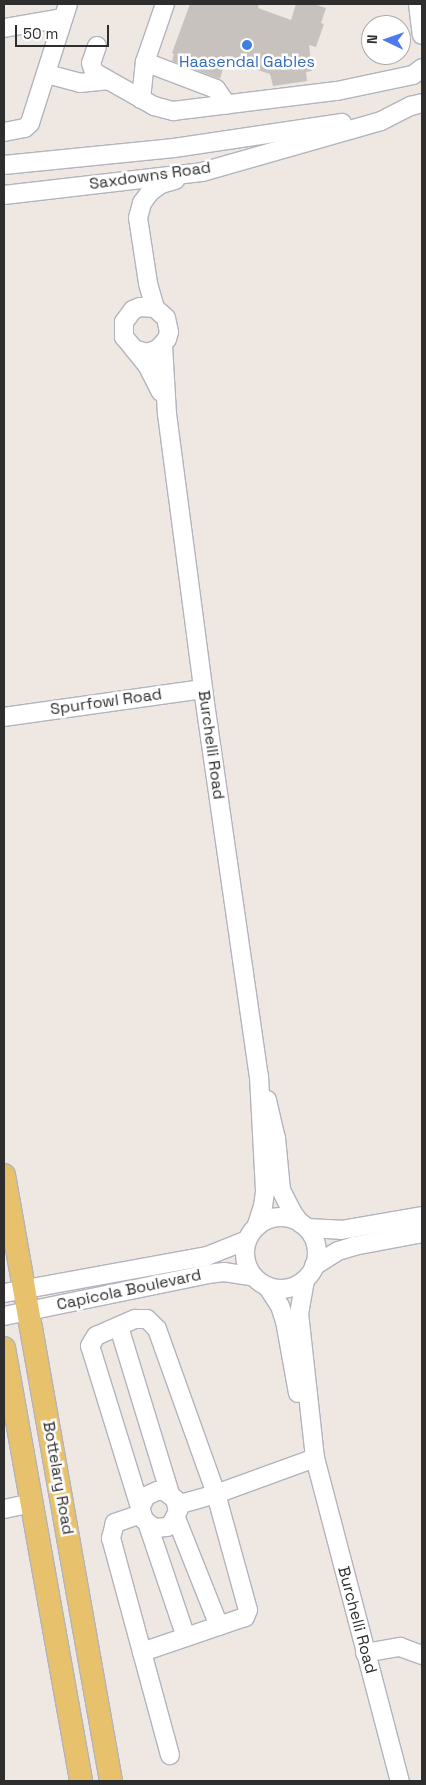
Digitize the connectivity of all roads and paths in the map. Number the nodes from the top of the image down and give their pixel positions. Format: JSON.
{"nodes":[{"id":1,"x":165,"y":4,"type":"edge"},
{"id":2,"x":418,"y":4,"type":"edge"},
{"id":3,"x":66,"y":11,"type":"edge"},
{"id":4,"x":4,"y":28,"type":"edge"},
{"id":5,"x":422,"y":35,"type":"edge"},
{"id":6,"x":97,"y":46,"type":"dead end"},
{"id":7,"x":145,"y":62,"type":"junction"},
{"id":8,"x":422,"y":68,"type":"edge"},
{"id":9,"x":47,"y":74,"type":"junction"},
{"id":10,"x":107,"y":80,"type":"junction"},
{"id":11,"x":141,"y":99,"type":"junction"},
{"id":12,"x":422,"y":103,"type":"edge"},
{"id":13,"x":227,"y":105,"type":"junction"},
{"id":14,"x":422,"y":116,"type":"edge"},
{"id":15,"x":381,"y":122,"type":"junction"},
{"id":16,"x":4,"y":132,"type":"edge"},
{"id":17,"x":4,"y":165,"type":"edge"},
{"id":18,"x":202,"y":172,"type":"junction"},
{"id":19,"x":4,"y":195,"type":"edge"},
{"id":20,"x":155,"y":308,"type":"junction"},
{"id":21,"x":163,"y":345,"type":"junction"},
{"id":22,"x":134,"y":349,"type":"junction"},
{"id":23,"x":167,"y":414,"type":"junction"},
{"id":24,"x":203,"y":689,"type":"junction"},
{"id":25,"x":5,"y":716,"type":"edge"},
{"id":26,"x":259,"y":1076,"type":"junction"},
{"id":27,"x":4,"y":1175,"type":"edge"},
{"id":28,"x":422,"y":1216,"type":"edge"},
{"id":29,"x":304,"y":1225,"type":"junction"},
{"id":30,"x":252,"y":1233,"type":"junction"},
{"id":31,"x":422,"y":1233,"type":"edge"},
{"id":32,"x":309,"y":1273,"type":"junction"},
{"id":33,"x":261,"y":1282,"type":"junction"},
{"id":34,"x":14,"y":1291,"type":"edge"},
{"id":35,"x":28,"y":1311,"type":"junction"},
{"id":36,"x":4,"y":1316,"type":"edge"},
{"id":37,"x":119,"y":1326,"type":"junction"},
{"id":38,"x":4,"y":1348,"type":"edge"},
{"id":39,"x":315,"y":1458,"type":"junction"},
{"id":40,"x":216,"y":1494,"type":"junction"},
{"id":41,"x":33,"y":1503,"type":"junction"},
{"id":42,"x":174,"y":1505,"type":"junction"},
{"id":43,"x":4,"y":1509,"type":"edge"},
{"id":44,"x":143,"y":1516,"type":"junction"},
{"id":45,"x":219,"y":1626,"type":"junction"},
{"id":46,"x":186,"y":1637,"type":"junction"},
{"id":47,"x":142,"y":1652,"type":"junction"},
{"id":48,"x":365,"y":1653,"type":"junction"},
{"id":49,"x":422,"y":1655,"type":"edge"},
{"id":50,"x":170,"y":1755,"type":"dead end"},
{"id":51,"x":81,"y":1781,"type":"edge"},
{"id":52,"x":112,"y":1781,"type":"edge"},
{"id":53,"x":400,"y":1781,"type":"edge"}],
"edges":[{"from":1,"to":7,"type":"street"},
{"from":2,"to":5,"type":"street"},
{"from":3,"to":4,"type":"street"},
{"from":3,"to":9,"type":"street"},
{"from":6,"to":10,"type":"street"},
{"from":7,"to":11,"type":"street"},
{"from":7,"to":13,"type":"street"},
{"from":8,"to":13,"type":"street"},
{"from":9,"to":10,"type":"street"},
{"from":9,"to":16,"type":"street"},
{"from":10,"to":11,"type":"street"},
{"from":11,"to":13,"type":"street"},
{"from":12,"to":15,"type":"street"},
{"from":14,"to":15,"type":"street","name":"Saxdowns Road"},
{"from":15,"to":17,"type":"street","name":"Saxdowns Road"},
{"from":15,"to":18,"type":"street","name":"Saxdowns Road"},
{"from":18,"to":19,"type":"street","name":"Saxdowns Road"},
{"from":18,"to":20,"type":"street"},
{"from":20,"to":21,"type":"street"},
{"from":20,"to":22,"type":"street"},
{"from":21,"to":22,"type":"street"},
{"from":21,"to":23,"type":"street","name":"Burchelli Road"},
{"from":22,"to":23,"type":"street","name":"Burchelli Road"},
{"from":23,"to":24,"type":"street","name":"Burchelli Road"},
{"from":24,"to":25,"type":"street","name":"Spurfowl Road"},
{"from":24,"to":26,"type":"street","name":"Burchelli Road"},
{"from":26,"to":29,"type":"street","name":"Burchelli Road"},
{"from":26,"to":30,"type":"street","name":"Burchelli Road"},
{"from":27,"to":34,"type":"main road","name":"Bottelary Road"},
{"from":28,"to":29,"type":"street"},
{"from":29,"to":30,"type":"street"},
{"from":29,"to":32,"type":"street"},
{"from":30,"to":33,"type":"street"},
{"from":30,"to":34,"type":"street","name":"Capicola Boulevard"},
{"from":31,"to":32,"type":"street"},
{"from":32,"to":33,"type":"street"},
{"from":32,"to":39,"type":"street","name":"Burchelli Road"},
{"from":33,"to":35,"type":"street","name":"Capicola Boulevard"},
{"from":33,"to":39,"type":"street","name":"Burchelli Road"},
{"from":34,"to":35,"type":"main road","name":"Bottelary Road"},
{"from":35,"to":36,"type":"street","name":"Capicola Boulevard"},
{"from":35,"to":52,"type":"main road","name":"Bottelary Road"},
{"from":37,"to":40,"type":"street"},
{"from":37,"to":42,"type":"street"},
{"from":37,"to":44,"type":"street"},
{"from":38,"to":41,"type":"main road","name":"Bottelary Road"},
{"from":39,"to":40,"type":"street"},
{"from":39,"to":48,"type":"street","name":"Burchelli Road"},
{"from":40,"to":42,"type":"street"},
{"from":40,"to":45,"type":"street"},
{"from":41,"to":43,"type":"street"},
{"from":41,"to":51,"type":"main road","name":"Bottelary Road"},
{"from":42,"to":44,"type":"street"},
{"from":42,"to":44,"type":"street"},
{"from":42,"to":45,"type":"street"},
{"from":44,"to":46,"type":"street"},
{"from":44,"to":47,"type":"street"},
{"from":45,"to":46,"type":"street"},
{"from":46,"to":47,"type":"street"},
{"from":47,"to":50,"type":"street"},
{"from":48,"to":49,"type":"street"},
{"from":48,"to":53,"type":"street","name":"Burchelli Road"}]}
